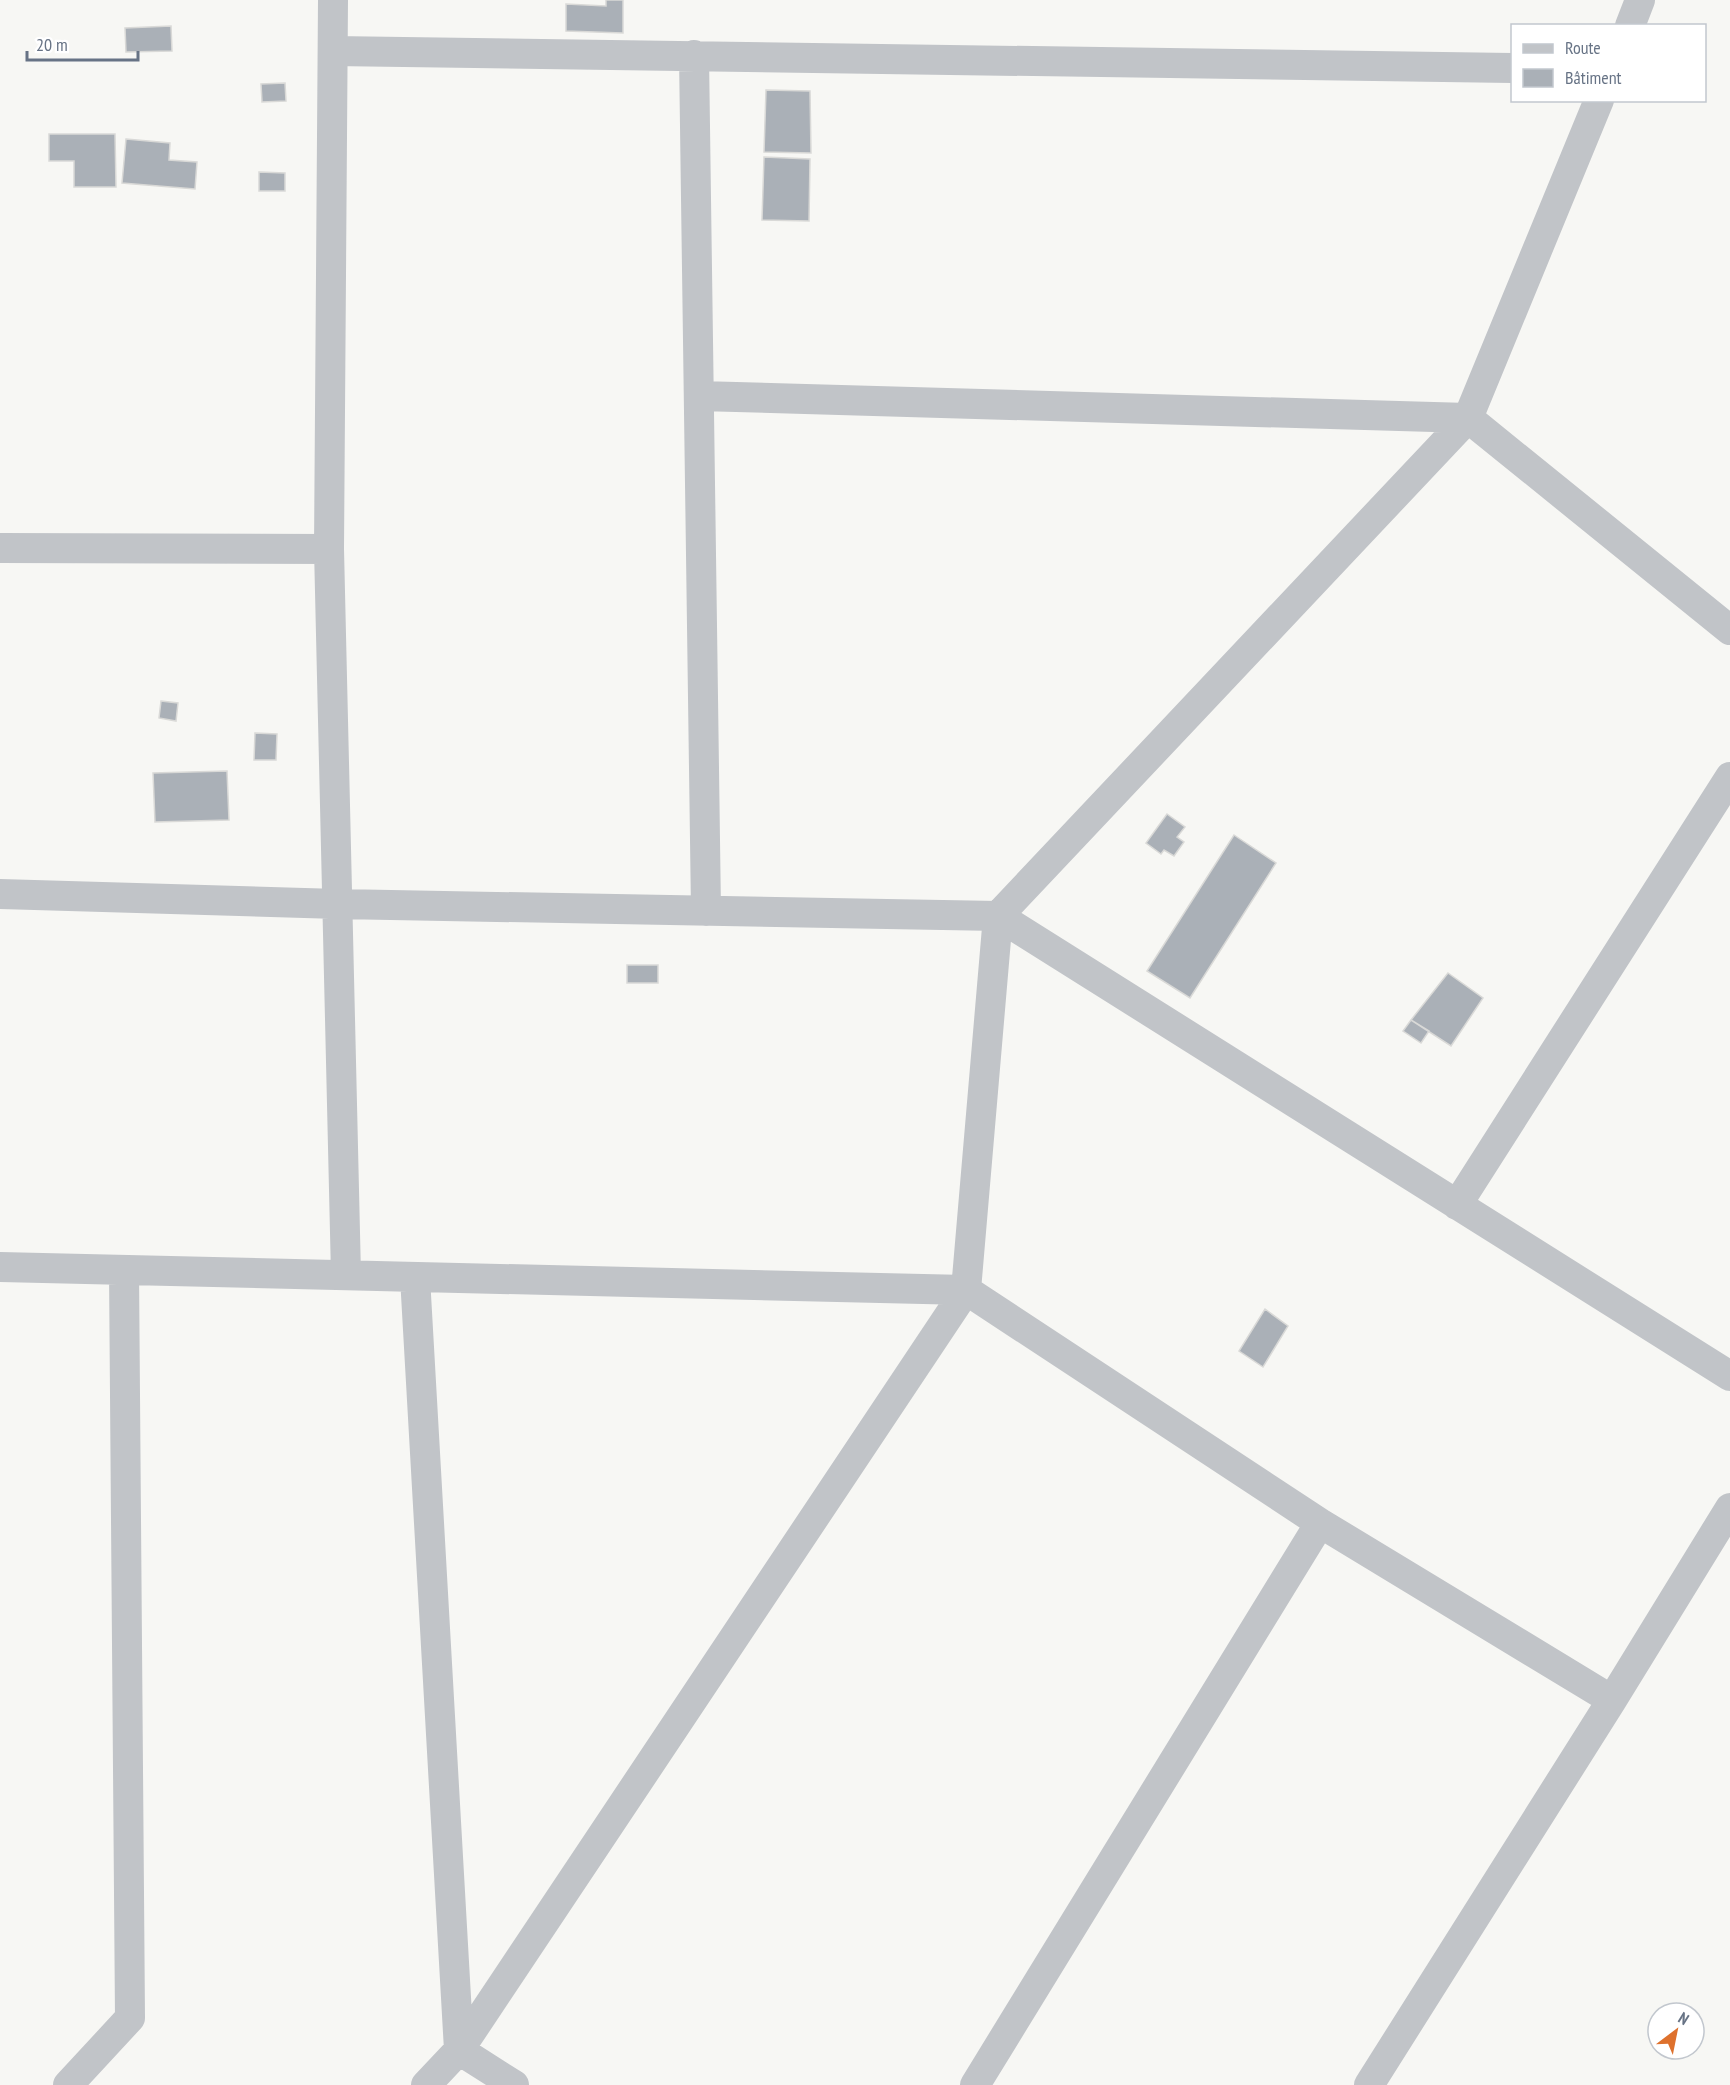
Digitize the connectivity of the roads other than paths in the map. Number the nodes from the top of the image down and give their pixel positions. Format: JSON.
{"nodes":[{"id":1,"x":333,"y":0,"type":"edge"},
{"id":2,"x":1640,"y":0,"type":"edge"},
{"id":3,"x":1631,"y":24,"type":"edge"},
{"id":4,"x":333,"y":51,"type":"junction"},
{"id":5,"x":694,"y":55,"type":"junction"},
{"id":6,"x":1511,"y":68,"type":"edge"},
{"id":7,"x":1598,"y":102,"type":"edge"},
{"id":8,"x":699,"y":396,"type":"junction"},
{"id":9,"x":1468,"y":418,"type":"junction"},
{"id":10,"x":0,"y":548,"type":"edge"},
{"id":11,"x":330,"y":549,"type":"junction"},
{"id":12,"x":1730,"y":630,"type":"edge"},
{"id":13,"x":1730,"y":777,"type":"edge"},
{"id":14,"x":0,"y":894,"type":"edge"},
{"id":15,"x":338,"y":904,"type":"junction"},
{"id":16,"x":706,"y":911,"type":"junction"},
{"id":17,"x":998,"y":916,"type":"junction"},
{"id":18,"x":1457,"y":1205,"type":"junction"},
{"id":19,"x":0,"y":1267,"type":"edge"},
{"id":20,"x":124,"y":1270,"type":"junction"},
{"id":21,"x":346,"y":1275,"type":"junction"},
{"id":22,"x":415,"y":1277,"type":"junction"},
{"id":23,"x":966,"y":1290,"type":"junction"},
{"id":24,"x":1730,"y":1376,"type":"edge"},
{"id":25,"x":1730,"y":1508,"type":"edge"},
{"id":26,"x":1320,"y":1523,"type":"junction"},
{"id":27,"x":1612,"y":1700,"type":"junction"},
{"id":28,"x":459,"y":2050,"type":"junction"},
{"id":29,"x":68,"y":2085,"type":"edge"},
{"id":30,"x":426,"y":2085,"type":"edge"},
{"id":31,"x":514,"y":2085,"type":"edge"},
{"id":32,"x":975,"y":2085,"type":"edge"},
{"id":33,"x":1369,"y":2085,"type":"edge"}],
"edges":[{"from":1,"to":4,"type":"street"},
{"from":2,"to":3,"type":"street"},
{"from":4,"to":5,"type":"street"},
{"from":4,"to":11,"type":"street"},
{"from":5,"to":6,"type":"street"},
{"from":5,"to":8,"type":"street"},
{"from":7,"to":9,"type":"street"},
{"from":8,"to":9,"type":"street"},
{"from":8,"to":16,"type":"street"},
{"from":9,"to":12,"type":"street"},
{"from":9,"to":17,"type":"street"},
{"from":10,"to":11,"type":"street"},
{"from":11,"to":15,"type":"street"},
{"from":13,"to":18,"type":"street"},
{"from":14,"to":15,"type":"street"},
{"from":15,"to":16,"type":"street"},
{"from":15,"to":21,"type":"street"},
{"from":16,"to":17,"type":"street"},
{"from":17,"to":18,"type":"street"},
{"from":17,"to":23,"type":"street"},
{"from":18,"to":24,"type":"street"},
{"from":19,"to":20,"type":"street"},
{"from":20,"to":21,"type":"street"},
{"from":20,"to":29,"type":"street"},
{"from":21,"to":22,"type":"street"},
{"from":22,"to":23,"type":"street"},
{"from":22,"to":28,"type":"street"},
{"from":23,"to":26,"type":"street"},
{"from":23,"to":28,"type":"street"},
{"from":25,"to":27,"type":"street"},
{"from":26,"to":27,"type":"street"},
{"from":26,"to":32,"type":"street"},
{"from":27,"to":33,"type":"street"},
{"from":28,"to":30,"type":"street"},
{"from":28,"to":31,"type":"street"}]}
